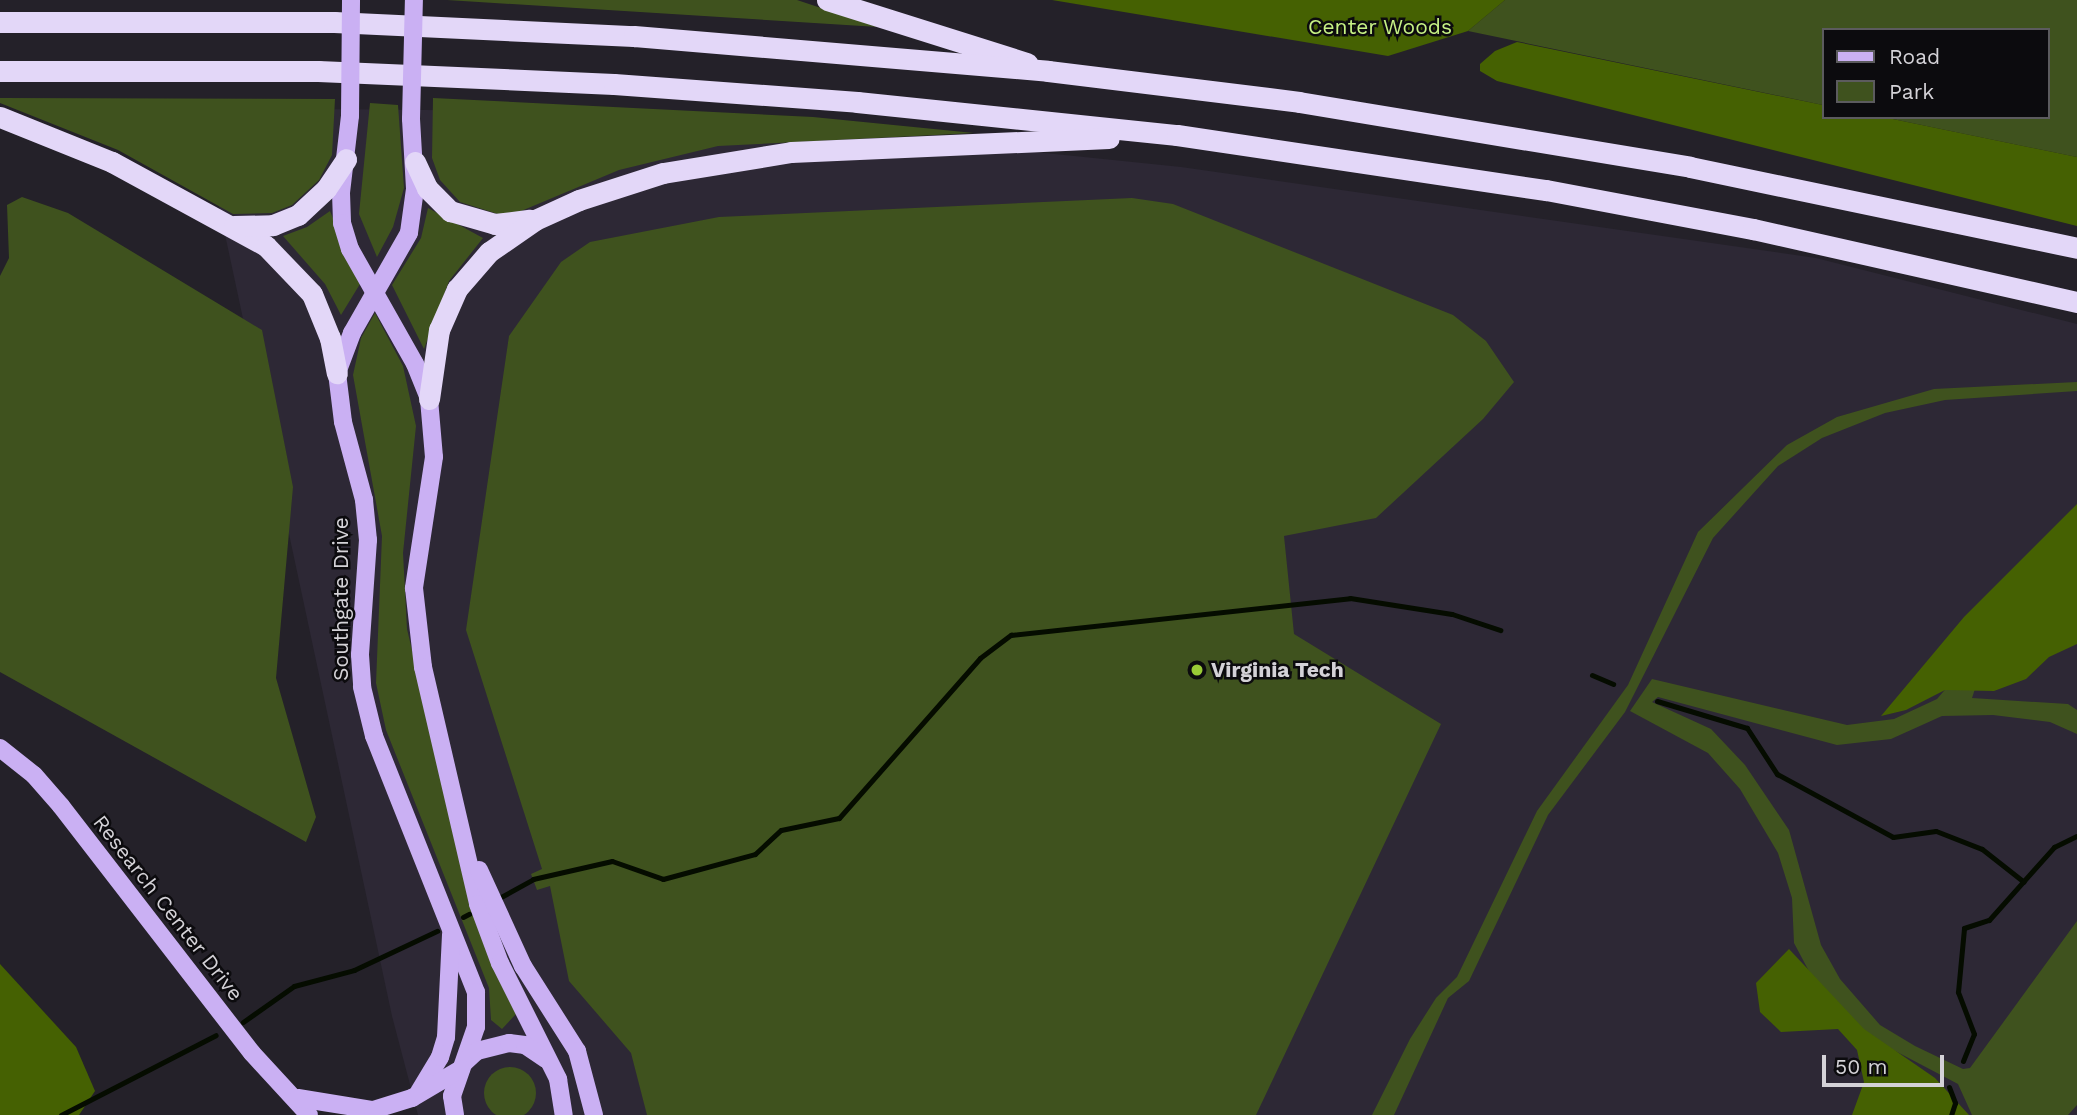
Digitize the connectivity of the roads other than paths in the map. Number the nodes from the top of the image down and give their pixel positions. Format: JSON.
{"nodes":[{"id":1,"x":351,"y":0,"type":"edge"},
{"id":2,"x":414,"y":0,"type":"edge"},
{"id":3,"x":827,"y":0,"type":"edge"},
{"id":4,"x":0,"y":22,"type":"edge"},
{"id":5,"x":0,"y":71,"type":"edge"},
{"id":6,"x":1048,"y":71,"type":"junction"},
{"id":7,"x":0,"y":117,"type":"edge"},
{"id":8,"x":1177,"y":135,"type":"junction"},
{"id":9,"x":346,"y":159,"type":"junction"},
{"id":10,"x":415,"y":162,"type":"junction"},
{"id":11,"x":535,"y":220,"type":"junction"},
{"id":12,"x":228,"y":226,"type":"junction"},
{"id":13,"x":2077,"y":248,"type":"edge"},
{"id":14,"x":373,"y":293,"type":"junction"},
{"id":15,"x":2077,"y":302,"type":"edge"},
{"id":16,"x":337,"y":373,"type":"junction"},
{"id":17,"x":429,"y":399,"type":"junction"},
{"id":18,"x":0,"y":748,"type":"edge"},
{"id":19,"x":457,"y":815,"type":"junction"},
{"id":20,"x":451,"y":927,"type":"junction"},
{"id":21,"x":463,"y":1065,"type":"junction"},
{"id":22,"x":551,"y":1065,"type":"junction"},
{"id":23,"x":418,"y":1094,"type":"junction"},
{"id":24,"x":298,"y":1098,"type":"junction"},
{"id":25,"x":562,"y":1111,"type":"edge"},
{"id":26,"x":309,"y":1115,"type":"edge"},
{"id":27,"x":455,"y":1115,"type":"edge"},
{"id":28,"x":594,"y":1115,"type":"edge"}],
"edges":[{"from":1,"to":9,"type":"main road","bridge":true},
{"from":2,"to":10,"type":"main road","bridge":true},
{"from":3,"to":6,"type":"highway"},
{"from":4,"to":6,"type":"highway"},
{"from":5,"to":8,"type":"highway"},
{"from":6,"to":13,"type":"highway"},
{"from":7,"to":12,"type":"highway"},
{"from":8,"to":11,"type":"highway"},
{"from":8,"to":15,"type":"highway"},
{"from":9,"to":12,"type":"highway"},
{"from":9,"to":14,"type":"main road"},
{"from":10,"to":11,"type":"highway"},
{"from":10,"to":14,"type":"main road"},
{"from":11,"to":17,"type":"highway"},
{"from":12,"to":16,"type":"highway"},
{"from":14,"to":16,"type":"main road"},
{"from":14,"to":17,"type":"main road"},
{"from":16,"to":20,"type":"main road","name":"Southgate Drive"},
{"from":17,"to":19,"type":"main road"},
{"from":18,"to":24,"type":"main road","name":"Research Center Drive"},
{"from":19,"to":22,"type":"main road"},
{"from":19,"to":28,"type":"main road"},
{"from":20,"to":21,"type":"main road","name":"Southgate Drive"},
{"from":20,"to":23,"type":"main road"},
{"from":21,"to":22,"type":"main road"},
{"from":21,"to":23,"type":"main road"},
{"from":21,"to":27,"type":"main road","name":"Southgate Drive"},
{"from":22,"to":25,"type":"main road"},
{"from":23,"to":24,"type":"main road"},
{"from":24,"to":26,"type":"main road","name":"Research Center Drive"}]}
